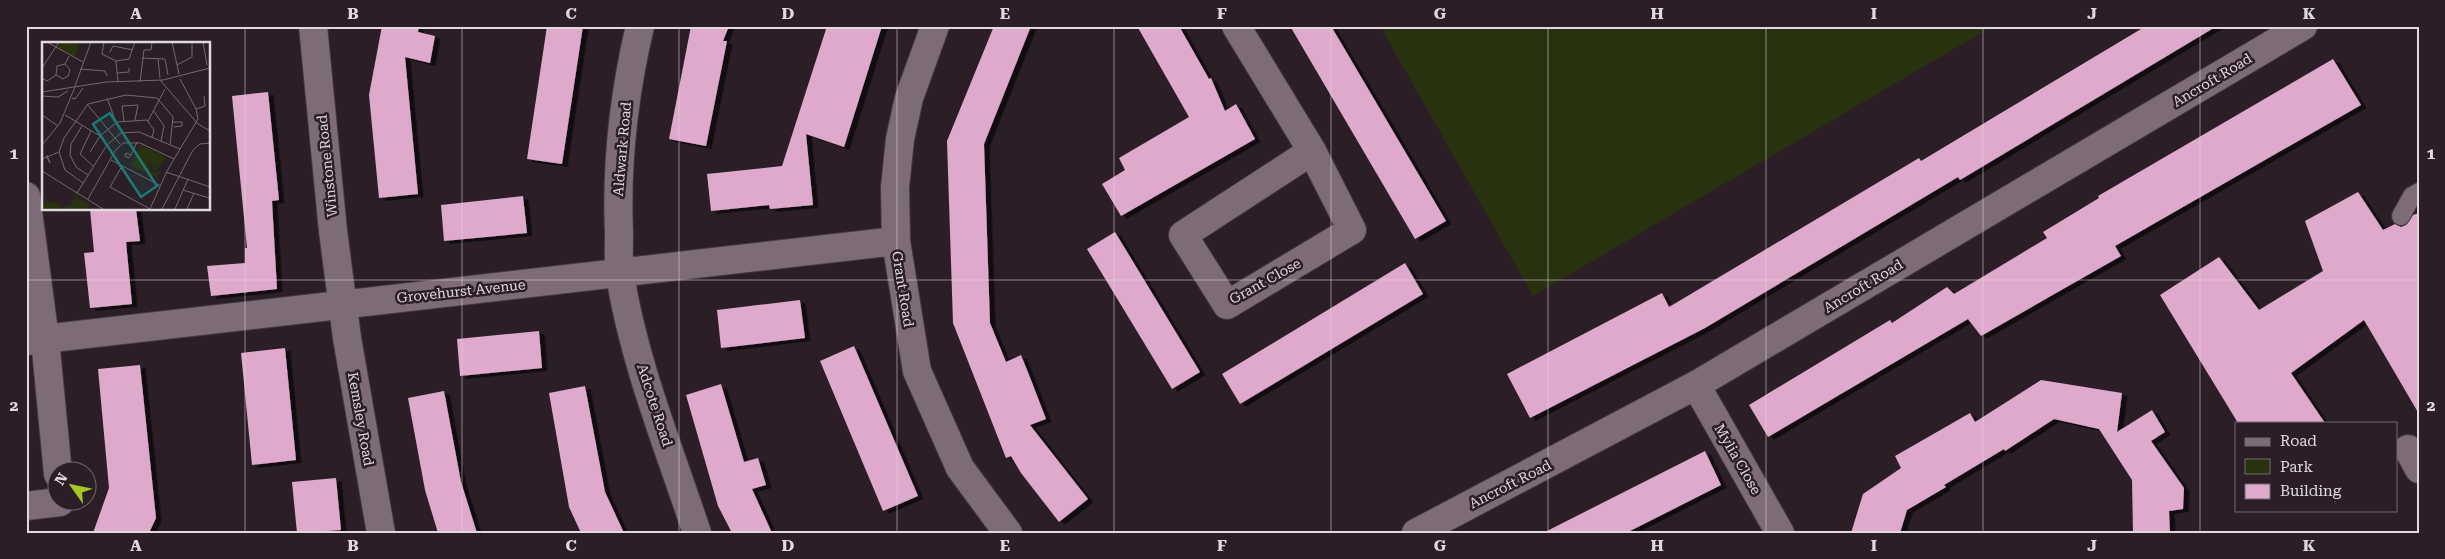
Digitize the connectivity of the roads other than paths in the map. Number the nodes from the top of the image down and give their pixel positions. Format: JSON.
{"nodes":[{"id":1,"x":313,"y":26,"type":"edge"},
{"id":2,"x":640,"y":26,"type":"edge"},
{"id":3,"x":935,"y":26,"type":"edge"},
{"id":4,"x":1236,"y":26,"type":"edge"},
{"id":5,"x":2303,"y":26,"type":"edge"},
{"id":6,"x":1312,"y":152,"type":"junction"},
{"id":7,"x":2419,"y":192,"type":"edge"},
{"id":8,"x":26,"y":196,"type":"edge"},
{"id":9,"x":2402,"y":216,"type":"dead end"},
{"id":10,"x":896,"y":241,"type":"junction"},
{"id":11,"x":620,"y":274,"type":"junction"},
{"id":12,"x":343,"y":305,"type":"junction"},
{"id":13,"x":36,"y":340,"type":"edge"},
{"id":14,"x":1696,"y":385,"type":"junction"},
{"id":15,"x":56,"y":462,"type":"edge"},
{"id":16,"x":48,"y":503,"type":"edge"},
{"id":17,"x":26,"y":506,"type":"edge"},
{"id":18,"x":1419,"y":532,"type":"edge"},
{"id":19,"x":381,"y":533,"type":"edge"},
{"id":20,"x":697,"y":533,"type":"edge"},
{"id":21,"x":1008,"y":533,"type":"edge"},
{"id":22,"x":1780,"y":533,"type":"edge"}],
"edges":[{"from":1,"to":12,"type":"street","name":"Winstone Road"},
{"from":2,"to":11,"type":"street","name":"Aldwark Road"},
{"from":3,"to":10,"type":"street","name":"Grant Road"},
{"from":4,"to":6,"type":"street","name":"Grant Close"},
{"from":5,"to":14,"type":"street","name":"Ancroft Road"},
{"from":6,"to":6,"type":"street","name":"Grant Close"},
{"from":7,"to":9,"type":"lane"},
{"from":8,"to":13,"type":"street"},
{"from":10,"to":11,"type":"street","name":"Grovehurst Avenue"},
{"from":10,"to":21,"type":"street","name":"Grant Road"},
{"from":11,"to":12,"type":"street","name":"Grovehurst Avenue"},
{"from":11,"to":20,"type":"street","name":"Adcote Road"},
{"from":12,"to":13,"type":"street","name":"Grovehurst Avenue"},
{"from":12,"to":19,"type":"street","name":"Kemsley Road"},
{"from":13,"to":15,"type":"street"},
{"from":14,"to":18,"type":"street","name":"Ancroft Road"},
{"from":14,"to":22,"type":"street","name":"Mylia Close"},
{"from":16,"to":17,"type":"street"}]}
